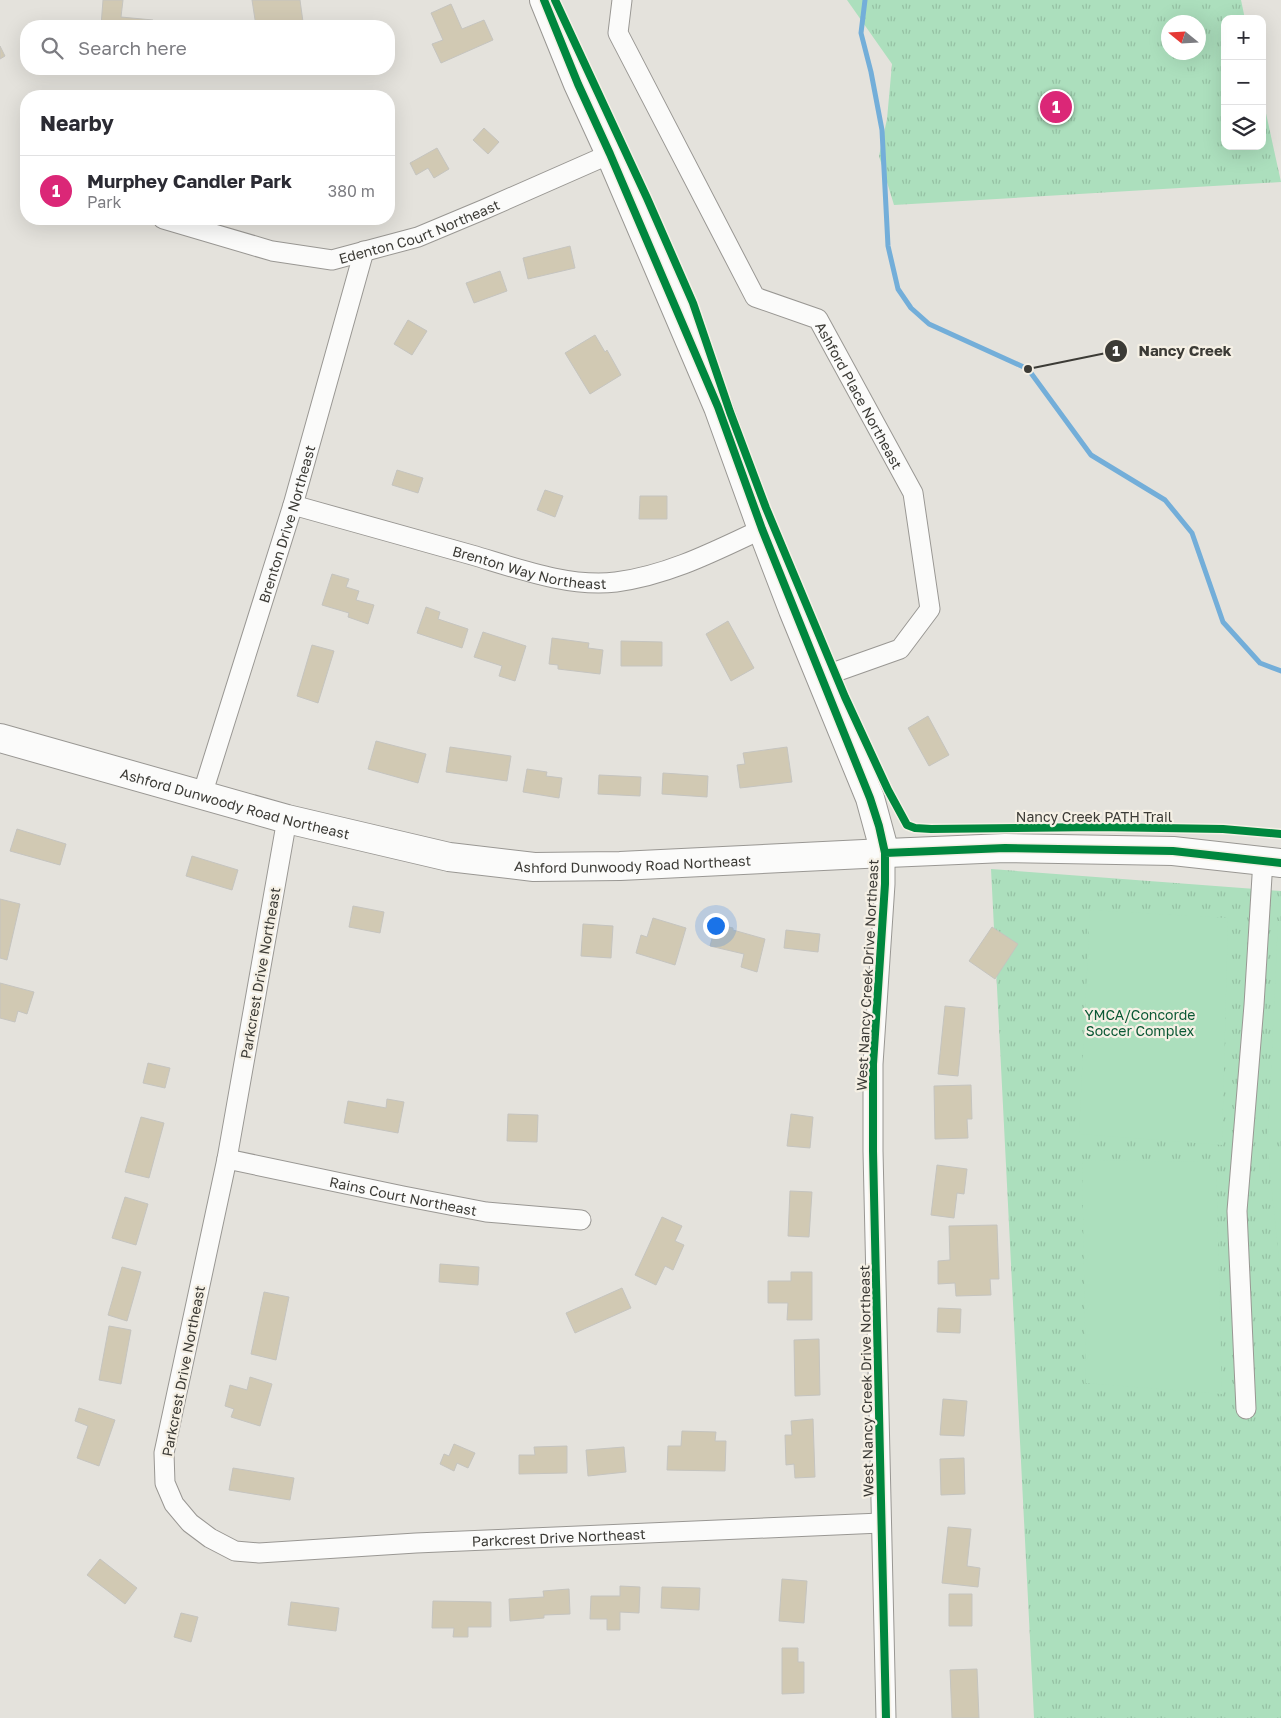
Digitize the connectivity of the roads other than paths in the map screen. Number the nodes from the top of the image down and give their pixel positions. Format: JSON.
{"nodes":[{"id":1,"x":544,"y":0,"type":"edge"},
{"id":2,"x":622,"y":0,"type":"edge"},
{"id":3,"x":610,"y":154,"type":"junction"},
{"id":4,"x":183,"y":225,"type":"edge"},
{"id":5,"x":364,"y":251,"type":"junction"},
{"id":6,"x":293,"y":505,"type":"junction"},
{"id":7,"x":762,"y":529,"type":"junction"},
{"id":8,"x":821,"y":677,"type":"junction"},
{"id":9,"x":0,"y":738,"type":"edge"},
{"id":10,"x":202,"y":794,"type":"junction"},
{"id":11,"x":287,"y":819,"type":"junction"},
{"id":12,"x":885,"y":853,"type":"junction"},
{"id":13,"x":1272,"y":862,"type":"edge"},
{"id":14,"x":227,"y":1159,"type":"junction"},
{"id":15,"x":581,"y":1220,"type":"dead end"},
{"id":16,"x":1246,"y":1409,"type":"dead end"},
{"id":17,"x":881,"y":1523,"type":"junction"},
{"id":18,"x":886,"y":1718,"type":"edge"}],
"edges":[{"from":1,"to":3,"type":"main road","name":"West Nancy Creek Drive Northeast"},
{"from":2,"to":8,"type":"street","name":"Ashford Place Northeast"},
{"from":3,"to":5,"type":"street","name":"Edenton Court Northeast"},
{"from":3,"to":7,"type":"main road","name":"West Nancy Creek Drive Northeast"},
{"from":4,"to":5,"type":"street","name":"Edenton Court Northeast"},
{"from":5,"to":6,"type":"street","name":"Brenton Drive Northeast"},
{"from":6,"to":7,"type":"street","name":"Brenton Way Northeast"},
{"from":6,"to":10,"type":"street","name":"Brenton Drive Northeast"},
{"from":7,"to":8,"type":"main road","name":"West Nancy Creek Drive Northeast"},
{"from":8,"to":12,"type":"main road","name":"West Nancy Creek Drive Northeast"},
{"from":9,"to":10,"type":"main road","name":"Ashford Dunwoody Road Northeast"},
{"from":10,"to":11,"type":"main road","name":"Ashford Dunwoody Road Northeast"},
{"from":11,"to":12,"type":"main road","name":"Ashford Dunwoody Road Northeast"},
{"from":11,"to":14,"type":"street","name":"Parkcrest Drive Northeast"},
{"from":12,"to":13,"type":"main road","name":"Ashford Dunwoody Road Northeast"},
{"from":12,"to":17,"type":"street","name":"West Nancy Creek Drive Northeast"},
{"from":13,"to":16,"type":"street"},
{"from":14,"to":15,"type":"street","name":"Rains Court Northeast"},
{"from":14,"to":17,"type":"street","name":"Parkcrest Drive Northeast"},
{"from":17,"to":18,"type":"street","name":"West Nancy Creek Drive Northeast"}]}
